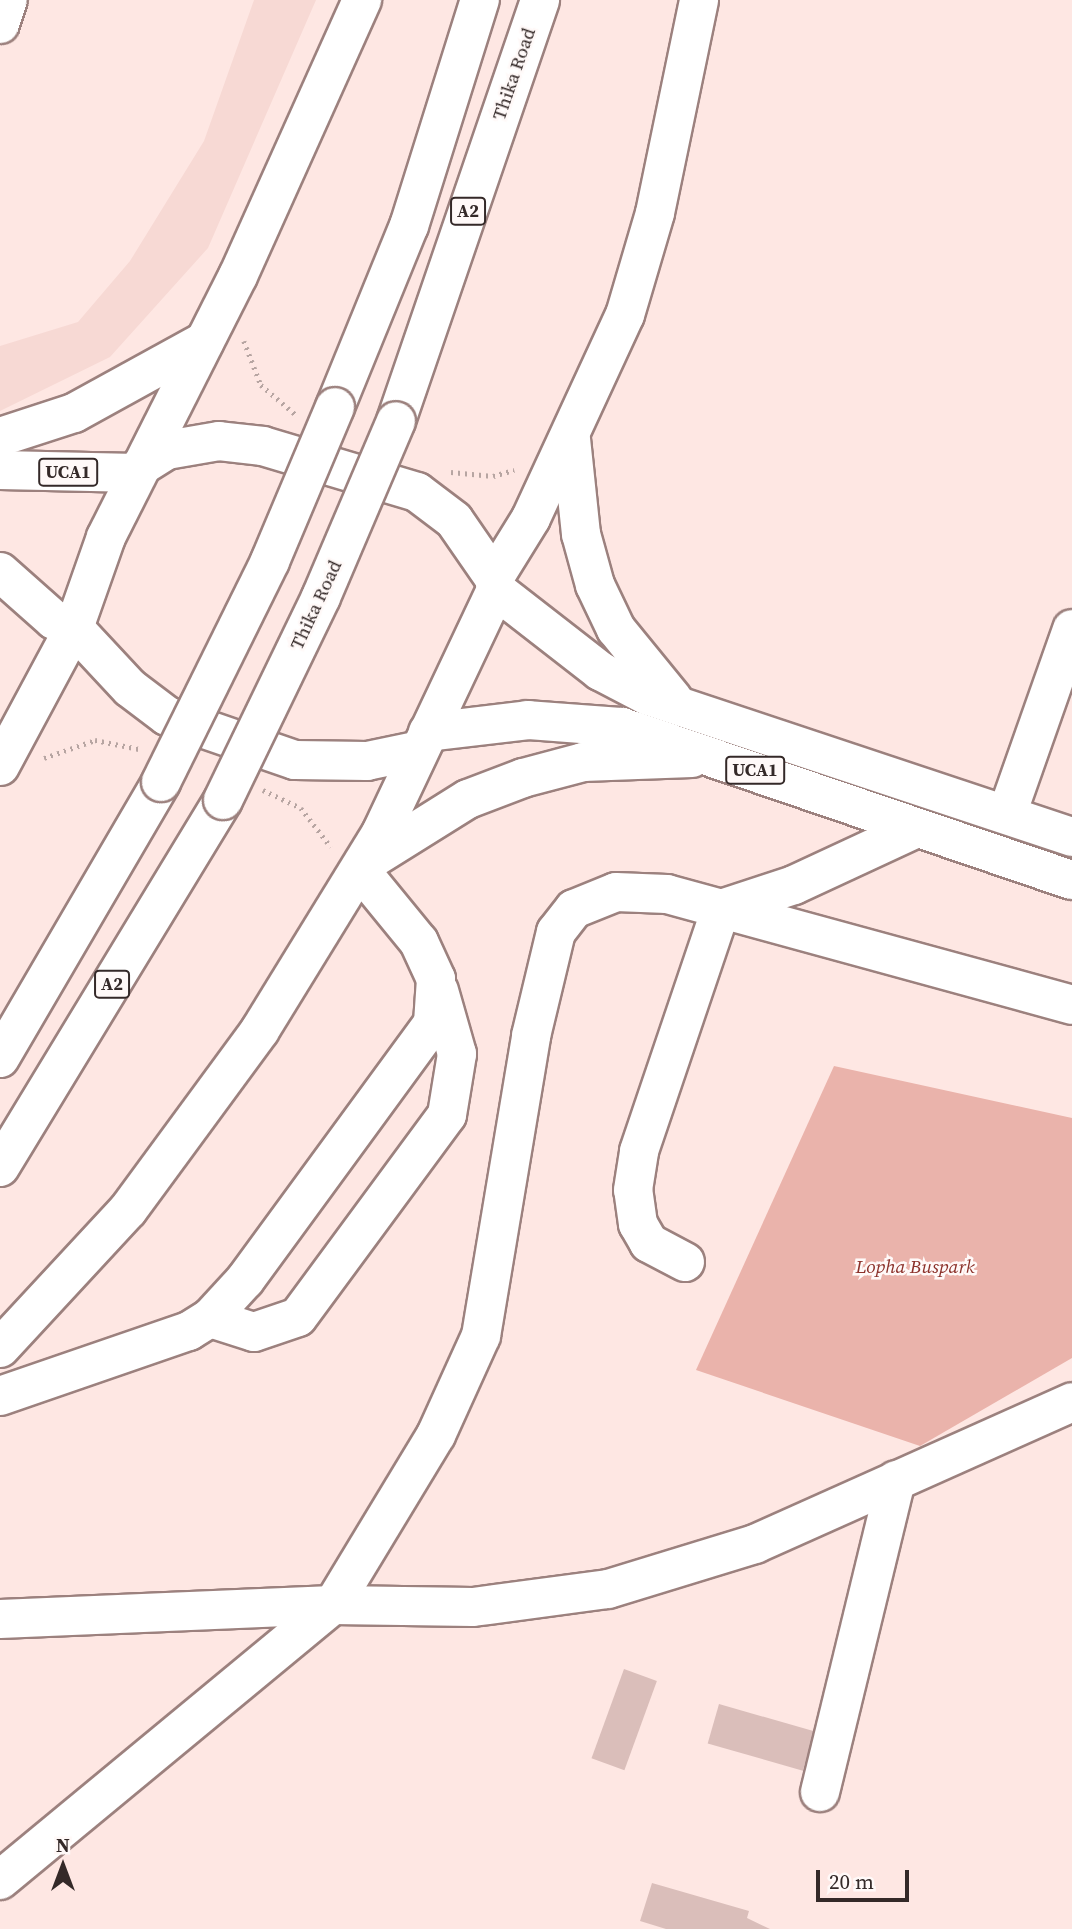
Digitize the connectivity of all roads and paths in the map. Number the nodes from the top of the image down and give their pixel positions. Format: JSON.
{"nodes":[{"id":1,"x":8,"y":0,"type":"edge"},
{"id":2,"x":362,"y":0,"type":"edge"},
{"id":3,"x":480,"y":0,"type":"edge"},
{"id":4,"x":540,"y":0,"type":"edge"},
{"id":5,"x":699,"y":0,"type":"edge"},
{"id":6,"x":0,"y":24,"type":"edge"},
{"id":7,"x":205,"y":341,"type":"junction"},
{"id":8,"x":0,"y":436,"type":"edge"},
{"id":9,"x":571,"y":439,"type":"junction"},
{"id":10,"x":139,"y":469,"type":"junction"},
{"id":11,"x":0,"y":470,"type":"edge"},
{"id":12,"x":0,"y":572,"type":"edge"},
{"id":13,"x":495,"y":584,"type":"junction"},
{"id":14,"x":74,"y":628,"type":"junction"},
{"id":15,"x":1072,"y":629,"type":"edge"},
{"id":16,"x":691,"y":714,"type":"junction"},
{"id":17,"x":422,"y":742,"type":"junction"},
{"id":18,"x":719,"y":757,"type":"junction"},
{"id":19,"x":0,"y":766,"type":"edge"},
{"id":20,"x":1007,"y":814,"type":"junction"},
{"id":21,"x":917,"y":828,"type":"junction"},
{"id":22,"x":1072,"y":837,"type":"edge"},
{"id":23,"x":362,"y":867,"type":"junction"},
{"id":24,"x":1072,"y":880,"type":"edge"},
{"id":25,"x":721,"y":909,"type":"junction"},
{"id":26,"x":436,"y":979,"type":"junction"},
{"id":27,"x":1072,"y":1005,"type":"edge"},
{"id":28,"x":0,"y":1058,"type":"edge"},
{"id":29,"x":0,"y":1167,"type":"edge"},
{"id":30,"x":685,"y":1262,"type":"dead end"},
{"id":31,"x":211,"y":1318,"type":"junction"},
{"id":32,"x":0,"y":1348,"type":"edge"},
{"id":33,"x":0,"y":1396,"type":"edge"},
{"id":34,"x":1072,"y":1402,"type":"edge"},
{"id":35,"x":897,"y":1480,"type":"junction"},
{"id":36,"x":333,"y":1605,"type":"junction"},
{"id":37,"x":0,"y":1619,"type":"edge"},
{"id":38,"x":820,"y":1792,"type":"dead end"},
{"id":39,"x":0,"y":1880,"type":"edge"}],
"edges":[{"from":1,"to":6,"type":"main road"},
{"from":2,"to":7,"type":"main road"},
{"from":3,"to":28,"type":"main road","bridge":true},
{"from":4,"to":29,"type":"main road","name":"Thika Road","number":"A2","bridge":true},
{"from":5,"to":9,"type":"main road"},
{"from":7,"to":8,"type":"main road"},
{"from":7,"to":10,"type":"main road"},
{"from":9,"to":13,"type":"main road"},
{"from":9,"to":16,"type":"main road"},
{"from":10,"to":11,"type":"main road","number":"UCA1"},
{"from":10,"to":13,"type":"main road"},
{"from":10,"to":14,"type":"main road"},
{"from":12,"to":14,"type":"main road"},
{"from":13,"to":16,"type":"main road","number":"UCA1"},
{"from":13,"to":17,"type":"main road"},
{"from":14,"to":17,"type":"main road"},
{"from":14,"to":19,"type":"main road"},
{"from":15,"to":20,"type":"main road"},
{"from":16,"to":20,"type":"main road","number":"UCA1"},
{"from":17,"to":18,"type":"main road","number":"UCA1"},
{"from":17,"to":23,"type":"main road"},
{"from":18,"to":21,"type":"main road","number":"UCA1"},
{"from":18,"to":23,"type":"main road"},
{"from":20,"to":22,"type":"main road","number":"UCA1"},
{"from":21,"to":24,"type":"main road","number":"UCA1"},
{"from":21,"to":25,"type":"main road"},
{"from":23,"to":26,"type":"main road"},
{"from":23,"to":32,"type":"main road"},
{"from":25,"to":27,"type":"main road"},
{"from":25,"to":30,"type":"main road"},
{"from":25,"to":36,"type":"main road"},
{"from":26,"to":31,"type":"main road"},
{"from":26,"to":31,"type":"main road"},
{"from":31,"to":33,"type":"main road"},
{"from":34,"to":35,"type":"main road"},
{"from":35,"to":36,"type":"main road"},
{"from":35,"to":38,"type":"main road"},
{"from":36,"to":37,"type":"main road"},
{"from":36,"to":39,"type":"main road"}]}
